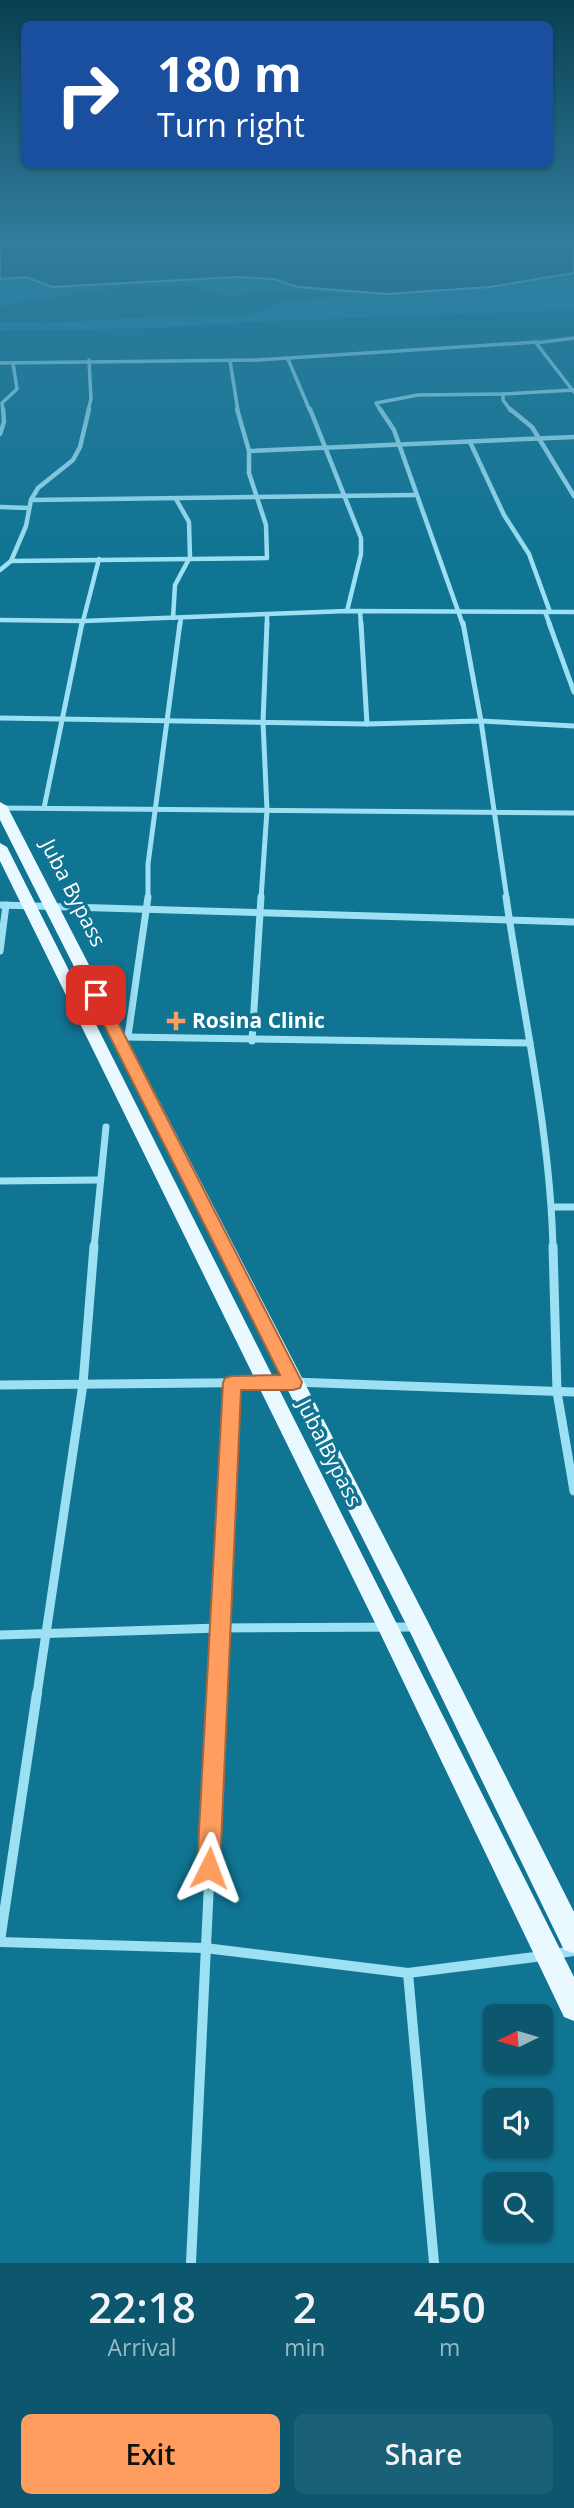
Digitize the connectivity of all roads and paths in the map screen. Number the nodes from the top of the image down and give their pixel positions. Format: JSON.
{"nodes":[{"id":1,"x":455,"y":348,"type":"edge"},
{"id":2,"x":537,"y":348,"type":"edge"},
{"id":3,"x":288,"y":359,"type":"junction"},
{"id":4,"x":89,"y":360,"type":"junction"},
{"id":5,"x":230,"y":361,"type":"junction"},
{"id":6,"x":0,"y":363,"type":"edge"},
{"id":7,"x":13,"y":363,"type":"junction"},
{"id":8,"x":573,"y":391,"type":"edge"},
{"id":9,"x":503,"y":394,"type":"junction"},
{"id":10,"x":0,"y":434,"type":"edge"},
{"id":11,"x":574,"y":437,"type":"edge"},
{"id":12,"x":540,"y":440,"type":"junction"},
{"id":13,"x":470,"y":442,"type":"junction"},
{"id":14,"x":398,"y":445,"type":"junction"},
{"id":15,"x":326,"y":447,"type":"junction"},
{"id":16,"x":249,"y":451,"type":"junction"},
{"id":17,"x":415,"y":495,"type":"junction"},
{"id":18,"x":346,"y":496,"type":"junction"},
{"id":19,"x":574,"y":496,"type":"edge"},
{"id":20,"x":257,"y":497,"type":"junction"},
{"id":21,"x":176,"y":499,"type":"junction"},
{"id":22,"x":31,"y":500,"type":"junction"},
{"id":23,"x":0,"y":507,"type":"edge"},
{"id":24,"x":29,"y":508,"type":"junction"},
{"id":25,"x":190,"y":557,"type":"junction"},
{"id":26,"x":99,"y":559,"type":"junction"},
{"id":27,"x":11,"y":561,"type":"junction"},
{"id":28,"x":0,"y":570,"type":"edge"},
{"id":29,"x":347,"y":611,"type":"junction"},
{"id":30,"x":360,"y":611,"type":"junction"},
{"id":31,"x":461,"y":612,"type":"junction"},
{"id":32,"x":547,"y":612,"type":"junction"},
{"id":33,"x":574,"y":612,"type":"edge"},
{"id":34,"x":267,"y":614,"type":"junction"},
{"id":35,"x":177,"y":618,"type":"junction"},
{"id":36,"x":0,"y":620,"type":"edge"},
{"id":37,"x":83,"y":621,"type":"junction"},
{"id":38,"x":574,"y":692,"type":"edge"},
{"id":39,"x":0,"y":718,"type":"edge"},
{"id":40,"x":62,"y":719,"type":"junction"},
{"id":41,"x":169,"y":719,"type":"junction"},
{"id":42,"x":481,"y":721,"type":"junction"},
{"id":43,"x":263,"y":722,"type":"junction"},
{"id":44,"x":367,"y":724,"type":"junction"},
{"id":45,"x":574,"y":726,"type":"edge"},
{"id":46,"x":0,"y":807,"type":"edge"},
{"id":47,"x":44,"y":808,"type":"junction"},
{"id":48,"x":155,"y":809,"type":"junction"},
{"id":49,"x":267,"y":810,"type":"junction"},
{"id":50,"x":494,"y":813,"type":"junction"},
{"id":51,"x":574,"y":813,"type":"edge"},
{"id":52,"x":0,"y":847,"type":"edge"},
{"id":53,"x":3,"y":905,"type":"edge"},
{"id":54,"x":30,"y":905,"type":"junction"},
{"id":55,"x":52,"y":905,"type":"junction"},
{"id":56,"x":148,"y":909,"type":"junction"},
{"id":57,"x":261,"y":913,"type":"junction"},
{"id":58,"x":510,"y":922,"type":"junction"},
{"id":59,"x":574,"y":922,"type":"edge"},
{"id":60,"x":0,"y":951,"type":"edge"},
{"id":61,"x":123,"y":1038,"type":"junction"},
{"id":62,"x":252,"y":1041,"type":"junction"},
{"id":63,"x":530,"y":1043,"type":"junction"},
{"id":64,"x":106,"y":1127,"type":"dead end"},
{"id":65,"x":99,"y":1180,"type":"junction"},
{"id":66,"x":0,"y":1181,"type":"edge"},
{"id":67,"x":552,"y":1207,"type":"junction"},
{"id":68,"x":574,"y":1207,"type":"edge"},
{"id":69,"x":293,"y":1382,"type":"junction"},
{"id":70,"x":232,"y":1383,"type":"junction"},
{"id":71,"x":266,"y":1383,"type":"junction"},
{"id":72,"x":83,"y":1384,"type":"junction"},
{"id":73,"x":0,"y":1385,"type":"edge"},
{"id":74,"x":557,"y":1392,"type":"junction"},
{"id":75,"x":574,"y":1392,"type":"edge"},
{"id":76,"x":574,"y":1491,"type":"edge"},
{"id":77,"x":219,"y":1628,"type":"junction"},
{"id":78,"x":389,"y":1628,"type":"junction"},
{"id":79,"x":419,"y":1628,"type":"junction"},
{"id":80,"x":0,"y":1635,"type":"edge"},
{"id":81,"x":46,"y":1635,"type":"junction"},
{"id":82,"x":574,"y":1940,"type":"edge"},
{"id":83,"x":0,"y":1941,"type":"edge"},
{"id":84,"x":205,"y":1948,"type":"junction"},
{"id":85,"x":574,"y":1951,"type":"edge"},
{"id":86,"x":548,"y":1955,"type":"junction"},
{"id":87,"x":408,"y":1973,"type":"junction"},
{"id":88,"x":574,"y":2007,"type":"edge"},
{"id":89,"x":191,"y":2263,"type":"edge"},
{"id":90,"x":434,"y":2263,"type":"edge"}],
"edges":[{"from":1,"to":3,"type":"street"},
{"from":2,"to":8,"type":"street"},
{"from":3,"to":5,"type":"street"},
{"from":3,"to":15,"type":"street"},
{"from":4,"to":5,"type":"street"},
{"from":4,"to":7,"type":"street"},
{"from":4,"to":22,"type":"street"},
{"from":5,"to":16,"type":"street"},
{"from":6,"to":7,"type":"street"},
{"from":7,"to":10,"type":"street"},
{"from":8,"to":9,"type":"street"},
{"from":9,"to":12,"type":"street"},
{"from":9,"to":14,"type":"street"},
{"from":11,"to":12,"type":"street"},
{"from":12,"to":13,"type":"street"},
{"from":12,"to":19,"type":"street"},
{"from":13,"to":14,"type":"street"},
{"from":13,"to":32,"type":"street"},
{"from":14,"to":15,"type":"street"},
{"from":14,"to":17,"type":"street"},
{"from":15,"to":16,"type":"street"},
{"from":15,"to":18,"type":"street"},
{"from":16,"to":20,"type":"street"},
{"from":17,"to":18,"type":"street"},
{"from":17,"to":31,"type":"street"},
{"from":18,"to":20,"type":"street"},
{"from":18,"to":29,"type":"street"},
{"from":20,"to":21,"type":"street"},
{"from":20,"to":25,"type":"street"},
{"from":21,"to":22,"type":"street"},
{"from":21,"to":25,"type":"street"},
{"from":22,"to":24,"type":"street"},
{"from":23,"to":24,"type":"street"},
{"from":24,"to":27,"type":"street"},
{"from":25,"to":26,"type":"street"},
{"from":25,"to":35,"type":"street"},
{"from":26,"to":27,"type":"street"},
{"from":26,"to":37,"type":"street"},
{"from":27,"to":28,"type":"street"},
{"from":29,"to":30,"type":"street"},
{"from":29,"to":34,"type":"street"},
{"from":30,"to":31,"type":"street"},
{"from":30,"to":44,"type":"street"},
{"from":31,"to":32,"type":"street"},
{"from":31,"to":42,"type":"street"},
{"from":32,"to":33,"type":"street"},
{"from":32,"to":38,"type":"street"},
{"from":34,"to":35,"type":"street"},
{"from":34,"to":43,"type":"street"},
{"from":35,"to":37,"type":"street"},
{"from":35,"to":41,"type":"street"},
{"from":36,"to":37,"type":"street"},
{"from":37,"to":40,"type":"street"},
{"from":39,"to":40,"type":"street"},
{"from":40,"to":41,"type":"street"},
{"from":40,"to":47,"type":"street"},
{"from":41,"to":43,"type":"street"},
{"from":41,"to":48,"type":"street"},
{"from":42,"to":44,"type":"street"},
{"from":42,"to":45,"type":"street"},
{"from":42,"to":50,"type":"street"},
{"from":43,"to":44,"type":"street"},
{"from":43,"to":49,"type":"street"},
{"from":46,"to":47,"type":"street"},
{"from":46,"to":55,"type":"main road","name":"Juba Bypass"},
{"from":47,"to":48,"type":"street"},
{"from":48,"to":49,"type":"street"},
{"from":48,"to":56,"type":"street"},
{"from":49,"to":50,"type":"street"},
{"from":49,"to":57,"type":"street"},
{"from":50,"to":51,"type":"street"},
{"from":50,"to":58,"type":"street"},
{"from":52,"to":54,"type":"main road","name":"Juba Bypass"},
{"from":53,"to":54,"type":"street"},
{"from":53,"to":60,"type":"street"},
{"from":54,"to":55,"type":"street"},
{"from":54,"to":71,"type":"main road","name":"Juba Bypass"},
{"from":55,"to":56,"type":"street"},
{"from":55,"to":61,"type":"main road","name":"Juba Bypass"},
{"from":56,"to":57,"type":"street"},
{"from":56,"to":61,"type":"street"},
{"from":57,"to":58,"type":"street"},
{"from":57,"to":62,"type":"street"},
{"from":58,"to":59,"type":"street"},
{"from":58,"to":63,"type":"street"},
{"from":61,"to":62,"type":"street"},
{"from":61,"to":69,"type":"main road","name":"Juba Bypass"},
{"from":62,"to":63,"type":"street"},
{"from":63,"to":67,"type":"street"},
{"from":64,"to":65,"type":"street"},
{"from":65,"to":66,"type":"street"},
{"from":65,"to":72,"type":"street"},
{"from":67,"to":68,"type":"street"},
{"from":67,"to":74,"type":"street"},
{"from":69,"to":71,"type":"street"},
{"from":69,"to":74,"type":"street"},
{"from":69,"to":79,"type":"main road","name":"Juba Bypass"},
{"from":70,"to":71,"type":"street"},
{"from":70,"to":72,"type":"street"},
{"from":70,"to":77,"type":"street"},
{"from":71,"to":78,"type":"main road","name":"Juba Bypass"},
{"from":72,"to":73,"type":"street"},
{"from":72,"to":81,"type":"street"},
{"from":74,"to":75,"type":"street"},
{"from":74,"to":76,"type":"street"},
{"from":77,"to":78,"type":"street"},
{"from":77,"to":81,"type":"street"},
{"from":77,"to":84,"type":"street"},
{"from":78,"to":79,"type":"street"},
{"from":78,"to":86,"type":"main road","name":"Juba Bypass"},
{"from":79,"to":82,"type":"main road","name":"Juba Bypass"},
{"from":80,"to":81,"type":"street"},
{"from":81,"to":83,"type":"street"},
{"from":83,"to":84,"type":"street"},
{"from":84,"to":87,"type":"street"},
{"from":84,"to":89,"type":"street"},
{"from":85,"to":86,"type":"street"},
{"from":86,"to":87,"type":"street"},
{"from":86,"to":88,"type":"main road","name":"Juba Bypass"},
{"from":87,"to":90,"type":"street"}]}
